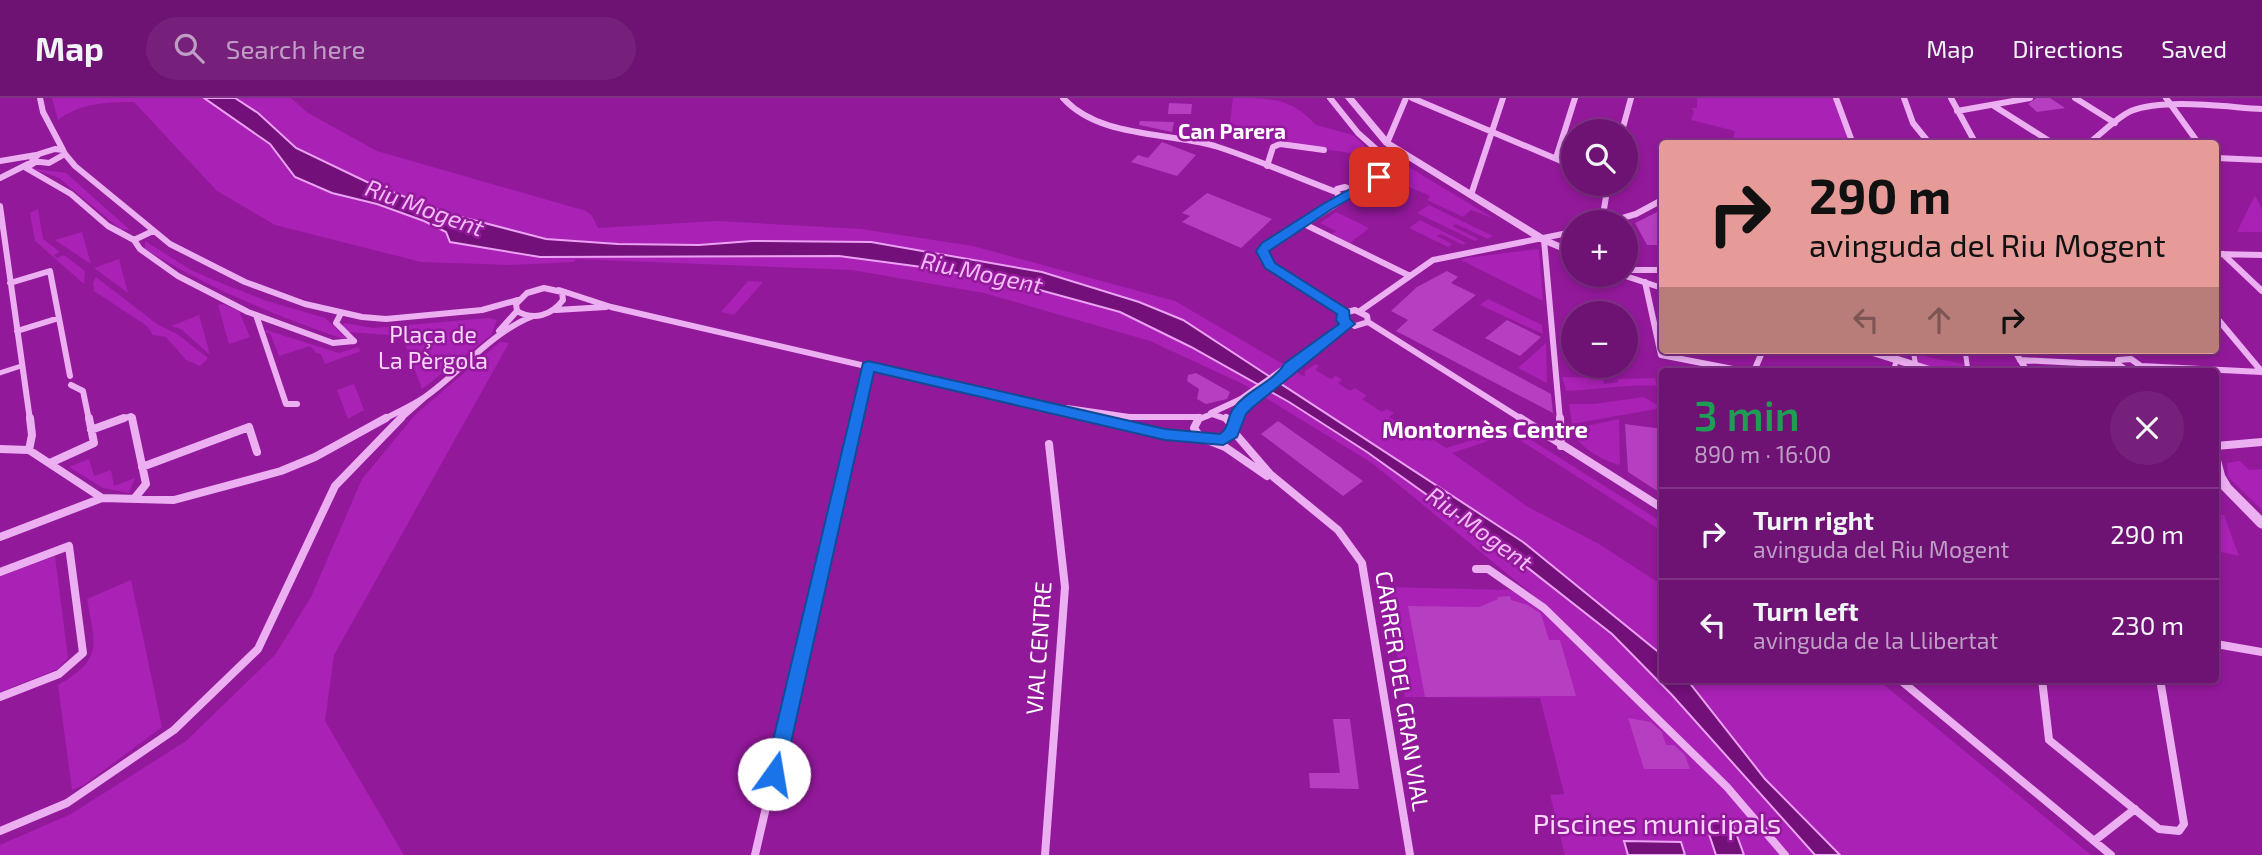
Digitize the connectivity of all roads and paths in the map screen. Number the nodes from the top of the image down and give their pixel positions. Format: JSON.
{"nodes":[{"id":1,"x":40,"y":98,"type":"edge"},
{"id":2,"x":1063,"y":98,"type":"edge"},
{"id":3,"x":1330,"y":98,"type":"edge"},
{"id":4,"x":1349,"y":98,"type":"edge"},
{"id":5,"x":1406,"y":98,"type":"edge"},
{"id":6,"x":1412,"y":98,"type":"edge"},
{"id":7,"x":1503,"y":98,"type":"edge"},
{"id":8,"x":1575,"y":98,"type":"edge"},
{"id":9,"x":1631,"y":98,"type":"edge"},
{"id":10,"x":1836,"y":98,"type":"edge"},
{"id":11,"x":1904,"y":98,"type":"edge"},
{"id":12,"x":1951,"y":98,"type":"edge"},
{"id":13,"x":1997,"y":98,"type":"edge"},
{"id":14,"x":2030,"y":98,"type":"edge"},
{"id":15,"x":2075,"y":98,"type":"edge"},
{"id":16,"x":2166,"y":98,"type":"edge"},
{"id":17,"x":2001,"y":105,"type":"junction"},
{"id":18,"x":1994,"y":106,"type":"junction"},
{"id":19,"x":2172,"y":106,"type":"junction"},
{"id":20,"x":2262,"y":109,"type":"edge"},
{"id":21,"x":1957,"y":111,"type":"junction"},
{"id":22,"x":1625,"y":119,"type":"edge"},
{"id":23,"x":2115,"y":122,"type":"junction"},
{"id":24,"x":1491,"y":132,"type":"junction"},
{"id":25,"x":56,"y":136,"type":"junction"},
{"id":26,"x":1852,"y":140,"type":"edge"},
{"id":27,"x":1927,"y":140,"type":"edge"},
{"id":28,"x":1974,"y":140,"type":"edge"},
{"id":29,"x":2048,"y":140,"type":"edge"},
{"id":30,"x":2093,"y":140,"type":"edge"},
{"id":31,"x":2196,"y":140,"type":"edge"},
{"id":32,"x":1387,"y":143,"type":"junction"},
{"id":33,"x":47,"y":150,"type":"junction"},
{"id":34,"x":1324,"y":150,"type":"dead end"},
{"id":35,"x":64,"y":152,"type":"junction"},
{"id":36,"x":1556,"y":158,"type":"junction"},
{"id":37,"x":2219,"y":158,"type":"edge"},
{"id":38,"x":34,"y":160,"type":"junction"},
{"id":39,"x":1561,"y":160,"type":"edge"},
{"id":40,"x":2258,"y":160,"type":"edge"},
{"id":41,"x":0,"y":161,"type":"edge"},
{"id":42,"x":46,"y":164,"type":"junction"},
{"id":43,"x":70,"y":164,"type":"junction"},
{"id":44,"x":1266,"y":166,"type":"junction"},
{"id":45,"x":2262,"y":169,"type":"edge"},
{"id":46,"x":0,"y":177,"type":"edge"},
{"id":47,"x":1336,"y":193,"type":"junction"},
{"id":48,"x":1471,"y":195,"type":"junction"},
{"id":49,"x":1349,"y":196,"type":"junction"},
{"id":50,"x":1659,"y":202,"type":"edge"},
{"id":51,"x":1331,"y":204,"type":"junction"},
{"id":52,"x":0,"y":206,"type":"edge"},
{"id":53,"x":1638,"y":213,"type":"edge"},
{"id":54,"x":1302,"y":223,"type":"junction"},
{"id":55,"x":153,"y":231,"type":"junction"},
{"id":56,"x":1561,"y":235,"type":"edge"},
{"id":57,"x":134,"y":240,"type":"junction"},
{"id":58,"x":1544,"y":240,"type":"junction"},
{"id":59,"x":1561,"y":248,"type":"edge"},
{"id":60,"x":2219,"y":254,"type":"edge"},
{"id":61,"x":2262,"y":255,"type":"edge"},
{"id":62,"x":1638,"y":270,"type":"edge"},
{"id":63,"x":1659,"y":270,"type":"edge"},
{"id":64,"x":1410,"y":276,"type":"junction"},
{"id":65,"x":1638,"y":280,"type":"edge"},
{"id":66,"x":10,"y":281,"type":"junction"},
{"id":67,"x":0,"y":282,"type":"edge"},
{"id":68,"x":1644,"y":282,"type":"junction"},
{"id":69,"x":1659,"y":287,"type":"edge"},
{"id":70,"x":559,"y":290,"type":"junction"},
{"id":71,"x":2262,"y":291,"type":"edge"},
{"id":72,"x":518,"y":300,"type":"junction"},
{"id":73,"x":611,"y":307,"type":"junction"},
{"id":74,"x":483,"y":310,"type":"junction"},
{"id":75,"x":517,"y":310,"type":"junction"},
{"id":76,"x":1360,"y":311,"type":"junction"},
{"id":77,"x":551,"y":312,"type":"junction"},
{"id":78,"x":341,"y":313,"type":"junction"},
{"id":79,"x":1344,"y":313,"type":"junction"},
{"id":80,"x":256,"y":315,"type":"junction"},
{"id":81,"x":533,"y":316,"type":"junction"},
{"id":82,"x":60,"y":318,"type":"junction"},
{"id":83,"x":2219,"y":321,"type":"edge"},
{"id":84,"x":1368,"y":322,"type":"junction"},
{"id":85,"x":1348,"y":324,"type":"junction"},
{"id":86,"x":17,"y":331,"type":"junction"},
{"id":87,"x":491,"y":340,"type":"junction"},
{"id":88,"x":1659,"y":346,"type":"edge"},
{"id":89,"x":1661,"y":354,"type":"edge"},
{"id":90,"x":1874,"y":354,"type":"edge"},
{"id":91,"x":1914,"y":354,"type":"edge"},
{"id":92,"x":2016,"y":354,"type":"edge"},
{"id":93,"x":2119,"y":354,"type":"edge"},
{"id":94,"x":2020,"y":360,"type":"junction"},
{"id":95,"x":2121,"y":362,"type":"junction"},
{"id":96,"x":1895,"y":365,"type":"edge"},
{"id":97,"x":21,"y":366,"type":"junction"},
{"id":98,"x":868,"y":366,"type":"junction"},
{"id":99,"x":1916,"y":366,"type":"junction"},
{"id":100,"x":1727,"y":368,"type":"edge"},
{"id":101,"x":1922,"y":368,"type":"edge"},
{"id":102,"x":2025,"y":368,"type":"edge"},
{"id":103,"x":2126,"y":368,"type":"edge"},
{"id":104,"x":2141,"y":368,"type":"edge"},
{"id":105,"x":2219,"y":371,"type":"edge"},
{"id":106,"x":2262,"y":372,"type":"edge"},
{"id":107,"x":0,"y":373,"type":"edge"},
{"id":108,"x":70,"y":376,"type":"dead end"},
{"id":109,"x":71,"y":385,"type":"dead end"},
{"id":110,"x":425,"y":397,"type":"junction"},
{"id":111,"x":1244,"y":401,"type":"junction"},
{"id":112,"x":297,"y":404,"type":"dead end"},
{"id":113,"x":1045,"y":406,"type":"junction"},
{"id":114,"x":1204,"y":415,"type":"junction"},
{"id":115,"x":1166,"y":418,"type":"junction"},
{"id":116,"x":1233,"y":428,"type":"junction"},
{"id":117,"x":91,"y":430,"type":"junction"},
{"id":118,"x":1165,"y":435,"type":"junction"},
{"id":119,"x":1200,"y":437,"type":"junction"},
{"id":120,"x":1210,"y":441,"type":"junction"},
{"id":121,"x":2262,"y":442,"type":"edge"},
{"id":122,"x":1049,"y":444,"type":"dead end"},
{"id":123,"x":1561,"y":446,"type":"junction"},
{"id":124,"x":2219,"y":446,"type":"edge"},
{"id":125,"x":0,"y":449,"type":"edge"},
{"id":126,"x":29,"y":450,"type":"junction"},
{"id":127,"x":257,"y":452,"type":"dead end"},
{"id":128,"x":50,"y":463,"type":"junction"},
{"id":129,"x":142,"y":467,"type":"junction"},
{"id":130,"x":2219,"y":475,"type":"edge"},
{"id":131,"x":2219,"y":480,"type":"edge"},
{"id":132,"x":1282,"y":485,"type":"junction"},
{"id":133,"x":2229,"y":489,"type":"junction"},
{"id":134,"x":102,"y":498,"type":"junction"},
{"id":135,"x":134,"y":499,"type":"junction"},
{"id":136,"x":1659,"y":506,"type":"edge"},
{"id":137,"x":2262,"y":524,"type":"edge"},
{"id":138,"x":0,"y":537,"type":"edge"},
{"id":139,"x":1476,"y":569,"type":"dead end"},
{"id":140,"x":0,"y":572,"type":"edge"},
{"id":141,"x":2219,"y":645,"type":"edge"},
{"id":142,"x":2262,"y":652,"type":"edge"},
{"id":143,"x":1904,"y":683,"type":"edge"},
{"id":144,"x":2042,"y":683,"type":"edge"},
{"id":145,"x":2161,"y":683,"type":"edge"},
{"id":146,"x":0,"y":697,"type":"edge"},
{"id":147,"x":2135,"y":809,"type":"junction"},
{"id":148,"x":0,"y":831,"type":"edge"},
{"id":149,"x":2094,"y":841,"type":"junction"},
{"id":150,"x":755,"y":855,"type":"edge"},
{"id":151,"x":1045,"y":855,"type":"edge"},
{"id":152,"x":1410,"y":855,"type":"edge"},
{"id":153,"x":1784,"y":855,"type":"edge"},
{"id":154,"x":2111,"y":855,"type":"edge"}],
"edges":[{"from":1,"to":25,"type":"street"},
{"from":2,"to":44,"type":"street"},
{"from":3,"to":49,"type":"street"},
{"from":4,"to":32,"type":"street"},
{"from":5,"to":32,"type":"street"},
{"from":6,"to":24,"type":"street"},
{"from":7,"to":24,"type":"street"},
{"from":8,"to":36,"type":"street"},
{"from":9,"to":22,"type":"street"},
{"from":10,"to":26,"type":"street"},
{"from":11,"to":27,"type":"street"},
{"from":12,"to":21,"type":"street"},
{"from":13,"to":17,"type":"street"},
{"from":14,"to":17,"type":"street"},
{"from":15,"to":23,"type":"street"},
{"from":16,"to":19,"type":"street"},
{"from":17,"to":18,"type":"street"},
{"from":18,"to":21,"type":"street"},
{"from":18,"to":29,"type":"street"},
{"from":19,"to":20,"type":"street"},
{"from":19,"to":23,"type":"street"},
{"from":19,"to":31,"type":"street"},
{"from":21,"to":28,"type":"street"},
{"from":23,"to":30,"type":"street"},
{"from":24,"to":36,"type":"street"},
{"from":24,"to":48,"type":"street"},
{"from":25,"to":33,"type":"street"},
{"from":25,"to":35,"type":"street"},
{"from":32,"to":48,"type":"street"},
{"from":33,"to":35,"type":"street"},
{"from":33,"to":38,"type":"street"},
{"from":34,"to":44,"type":"street"},
{"from":35,"to":42,"type":"street"},
{"from":35,"to":43,"type":"street"},
{"from":36,"to":39,"type":"street"},
{"from":37,"to":40,"type":"street"},
{"from":38,"to":41,"type":"street"},
{"from":38,"to":42,"type":"street"},
{"from":38,"to":46,"type":"street"},
{"from":38,"to":57,"type":"street"},
{"from":40,"to":45,"type":"street"},
{"from":42,"to":43,"type":"street"},
{"from":43,"to":55,"type":"street"},
{"from":44,"to":47,"type":"street"},
{"from":47,"to":49,"type":"street"},
{"from":47,"to":51,"type":"street"},
{"from":48,"to":58,"type":"street"},
{"from":49,"to":51,"type":"street"},
{"from":50,"to":53,"type":"street"},
{"from":51,"to":54,"type":"street"},
{"from":52,"to":66,"type":"street"},
{"from":54,"to":64,"type":"street"},
{"from":54,"to":79,"type":"street"},
{"from":55,"to":57,"type":"street"},
{"from":55,"to":78,"type":"street"},
{"from":56,"to":58,"type":"street"},
{"from":57,"to":80,"type":"street"},
{"from":58,"to":59,"type":"street"},
{"from":58,"to":64,"type":"street"},
{"from":58,"to":123,"type":"street"},
{"from":60,"to":61,"type":"street"},
{"from":60,"to":71,"type":"street"},
{"from":62,"to":63,"type":"street"},
{"from":64,"to":76,"type":"street"},
{"from":65,"to":68,"type":"street"},
{"from":66,"to":67,"type":"street"},
{"from":66,"to":82,"type":"street"},
{"from":66,"to":86,"type":"street"},
{"from":68,"to":69,"type":"street"},
{"from":68,"to":88,"type":"street"},
{"from":70,"to":72,"type":"street"},
{"from":70,"to":73,"type":"street"},
{"from":70,"to":77,"type":"street"},
{"from":72,"to":74,"type":"street"},
{"from":72,"to":75,"type":"street"},
{"from":73,"to":77,"type":"street"},
{"from":73,"to":98,"type":"street"},
{"from":74,"to":75,"type":"street"},
{"from":74,"to":78,"type":"street"},
{"from":75,"to":81,"type":"street"},
{"from":75,"to":87,"type":"street"},
{"from":76,"to":79,"type":"street"},
{"from":76,"to":84,"type":"street"},
{"from":77,"to":81,"type":"street"},
{"from":78,"to":80,"type":"street"},
{"from":79,"to":85,"type":"street"},
{"from":80,"to":112,"type":"street"},
{"from":81,"to":87,"type":"street"},
{"from":82,"to":86,"type":"street"},
{"from":82,"to":108,"type":"street"},
{"from":83,"to":106,"type":"street"},
{"from":84,"to":85,"type":"street"},
{"from":84,"to":123,"type":"street"},
{"from":85,"to":111,"type":"street"},
{"from":86,"to":97,"type":"street"},
{"from":87,"to":110,"type":"street"},
{"from":89,"to":100,"type":"street"},
{"from":90,"to":96,"type":"street"},
{"from":91,"to":99,"type":"street"},
{"from":92,"to":94,"type":"street"},
{"from":93,"to":95,"type":"street"},
{"from":94,"to":95,"type":"street"},
{"from":94,"to":102,"type":"street"},
{"from":95,"to":103,"type":"street"},
{"from":95,"to":104,"type":"street"},
{"from":96,"to":99,"type":"street"},
{"from":97,"to":107,"type":"street"},
{"from":97,"to":126,"type":"street"},
{"from":98,"to":113,"type":"street"},
{"from":98,"to":150,"type":"street"},
{"from":99,"to":101,"type":"street"},
{"from":105,"to":106,"type":"street"},
{"from":109,"to":117,"type":"street"},
{"from":110,"to":135,"type":"street"},
{"from":110,"to":148,"type":"street"},
{"from":111,"to":114,"type":"street"},
{"from":111,"to":116,"type":"street"},
{"from":113,"to":115,"type":"street"},
{"from":113,"to":118,"type":"street"},
{"from":114,"to":115,"type":"street"},
{"from":114,"to":116,"type":"street"},
{"from":114,"to":119,"type":"street"},
{"from":115,"to":118,"type":"street"},
{"from":116,"to":120,"type":"street"},
{"from":116,"to":132,"type":"street","name":"CARRER DEL GRAN VIAL"},
{"from":117,"to":128,"type":"street"},
{"from":117,"to":129,"type":"street"},
{"from":118,"to":119,"type":"street"},
{"from":119,"to":120,"type":"street"},
{"from":120,"to":132,"type":"street","name":"CARRER DEL GRAN VIAL"},
{"from":121,"to":124,"type":"street"},
{"from":122,"to":151,"type":"street","name":"VIAL CENTRE"},
{"from":123,"to":136,"type":"street"},
{"from":125,"to":126,"type":"street"},
{"from":126,"to":128,"type":"street"},
{"from":127,"to":129,"type":"street"},
{"from":128,"to":134,"type":"street"},
{"from":129,"to":135,"type":"street"},
{"from":130,"to":133,"type":"street"},
{"from":131,"to":133,"type":"street"},
{"from":132,"to":152,"type":"street","name":"CARRER DEL GRAN VIAL"},
{"from":133,"to":137,"type":"street"},
{"from":134,"to":135,"type":"street"},
{"from":134,"to":138,"type":"street"},
{"from":139,"to":153,"type":"street"},
{"from":140,"to":146,"type":"street"},
{"from":141,"to":142,"type":"street"},
{"from":143,"to":149,"type":"street"},
{"from":144,"to":147,"type":"street"},
{"from":145,"to":147,"type":"street"},
{"from":147,"to":149,"type":"street"},
{"from":149,"to":154,"type":"street"}]}
